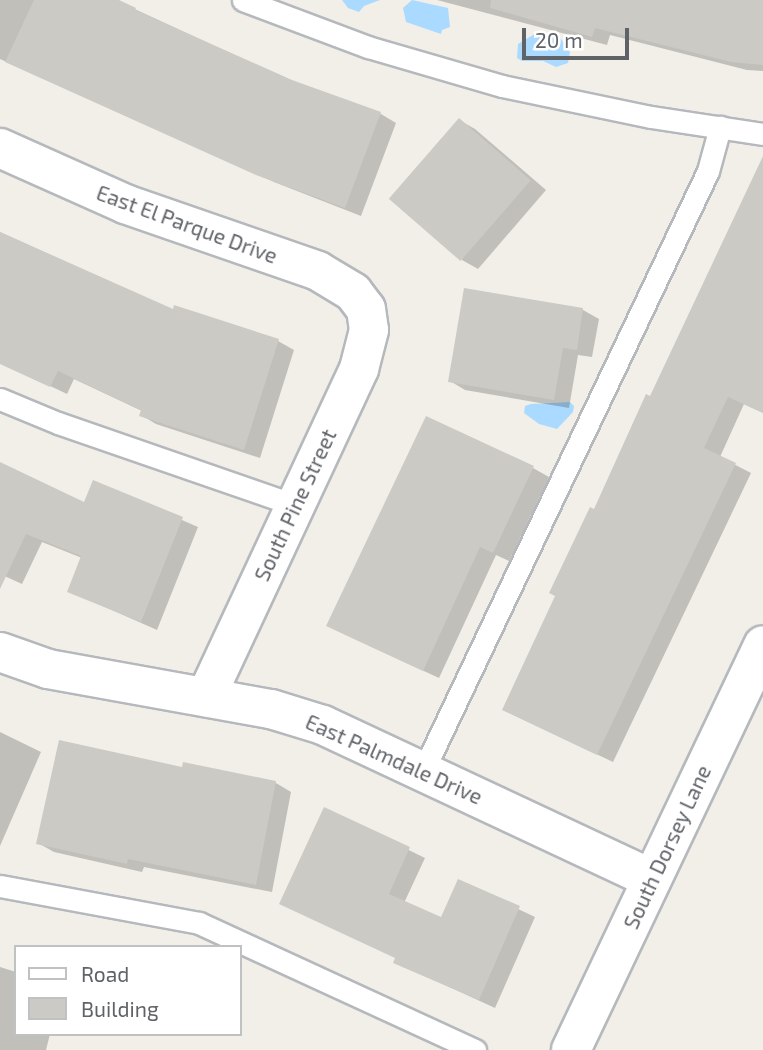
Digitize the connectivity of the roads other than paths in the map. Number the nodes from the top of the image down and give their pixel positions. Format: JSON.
{"nodes":[{"id":1,"x":243,"y":0,"type":"edge"},
{"id":2,"x":720,"y":127,"type":"junction"},
{"id":3,"x":763,"y":134,"type":"edge"},
{"id":4,"x":0,"y":148,"type":"edge"},
{"id":5,"x":366,"y":309,"type":"joint"},
{"id":6,"x":0,"y":399,"type":"edge"},
{"id":7,"x":295,"y":505,"type":"junction"},
{"id":8,"x":763,"y":645,"type":"edge"},
{"id":9,"x":0,"y":652,"type":"edge"},
{"id":10,"x":206,"y":697,"type":"junction"},
{"id":11,"x":423,"y":771,"type":"junction"},
{"id":12,"x":652,"y":879,"type":"junction"},
{"id":13,"x":0,"y":886,"type":"edge"},
{"id":14,"x":475,"y":1050,"type":"edge"},
{"id":15,"x":571,"y":1050,"type":"edge"}],
"edges":[{"from":1,"to":2,"type":"lane"},
{"from":2,"to":3,"type":"lane"},
{"from":2,"to":11,"type":"lane"},
{"from":4,"to":5,"type":"street","name":"East El Parque Drive"},
{"from":5,"to":7,"type":"street","name":"South Pine Street"},
{"from":6,"to":7,"type":"lane"},
{"from":7,"to":10,"type":"street","name":"South Pine Street"},
{"from":8,"to":12,"type":"street","name":"South Dorsey Lane"},
{"from":9,"to":10,"type":"street","name":"East Palmdale Drive"},
{"from":10,"to":11,"type":"street","name":"East Palmdale Drive"},
{"from":11,"to":12,"type":"street","name":"East Palmdale Drive"},
{"from":12,"to":15,"type":"street","name":"South Dorsey Lane"},
{"from":13,"to":14,"type":"lane"}]}
